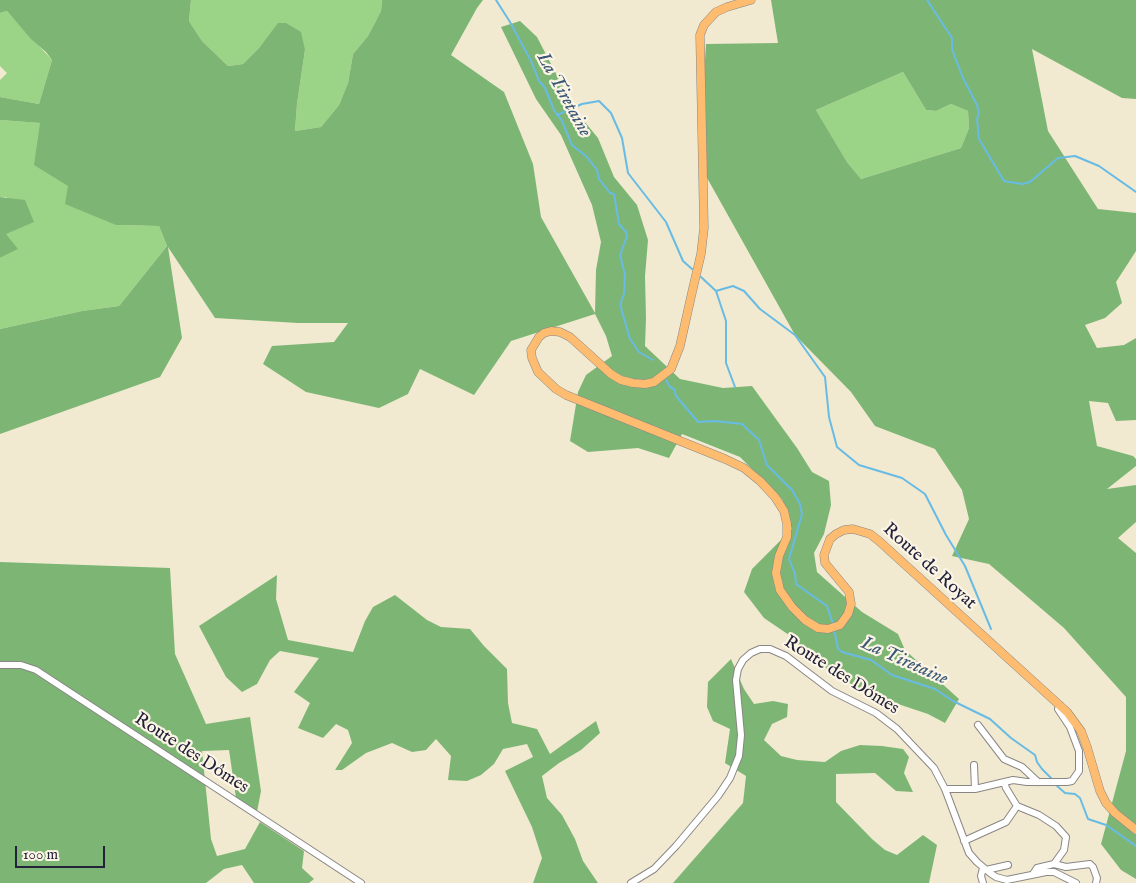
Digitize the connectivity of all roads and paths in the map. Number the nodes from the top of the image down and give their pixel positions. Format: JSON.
{"nodes":[{"id":1,"x":751,"y":0,"type":"edge"},
{"id":2,"x":0,"y":665,"type":"edge"},
{"id":3,"x":1060,"y":705,"type":"junction"},
{"id":4,"x":978,"y":725,"type":"dead end"},
{"id":5,"x":974,"y":764,"type":"dead end"},
{"id":6,"x":1004,"y":782,"type":"junction"},
{"id":7,"x":1038,"y":782,"type":"junction"},
{"id":8,"x":945,"y":789,"type":"junction"},
{"id":9,"x":975,"y":789,"type":"junction"},
{"id":10,"x":1017,"y":806,"type":"junction"},
{"id":11,"x":1136,"y":830,"type":"edge"},
{"id":12,"x":964,"y":841,"type":"junction"},
{"id":13,"x":1054,"y":864,"type":"junction"},
{"id":14,"x":1008,"y":865,"type":"dead end"},
{"id":15,"x":984,"y":869,"type":"junction"},
{"id":16,"x":1032,"y":874,"type":"junction"},
{"id":17,"x":361,"y":883,"type":"edge"},
{"id":18,"x":631,"y":883,"type":"edge"},
{"id":19,"x":983,"y":883,"type":"edge"},
{"id":20,"x":1076,"y":883,"type":"edge"},
{"id":21,"x":1096,"y":883,"type":"edge"}],
"edges":[{"from":1,"to":3,"type":"main road","name":"Route de Royat"},
{"from":2,"to":17,"type":"street","name":"Route des Dômes"},
{"from":3,"to":7,"type":"street"},
{"from":3,"to":11,"type":"main road","name":"Route de Royat"},
{"from":4,"to":7,"type":"street"},
{"from":5,"to":9,"type":"street"},
{"from":6,"to":7,"type":"street"},
{"from":6,"to":9,"type":"street"},
{"from":6,"to":10,"type":"street"},
{"from":8,"to":9,"type":"street"},
{"from":8,"to":12,"type":"street","name":"Route des Dômes"},
{"from":8,"to":18,"type":"street","name":"Route des Dômes"},
{"from":10,"to":12,"type":"street"},
{"from":10,"to":13,"type":"street"},
{"from":12,"to":15,"type":"street","name":"Route des Dômes"},
{"from":13,"to":16,"type":"street"},
{"from":13,"to":21,"type":"street"},
{"from":14,"to":15,"type":"street"},
{"from":15,"to":16,"type":"street","name":"Route des Dômes"},
{"from":15,"to":19,"type":"street"},
{"from":16,"to":20,"type":"street","name":"Route des Dômes"}]}
